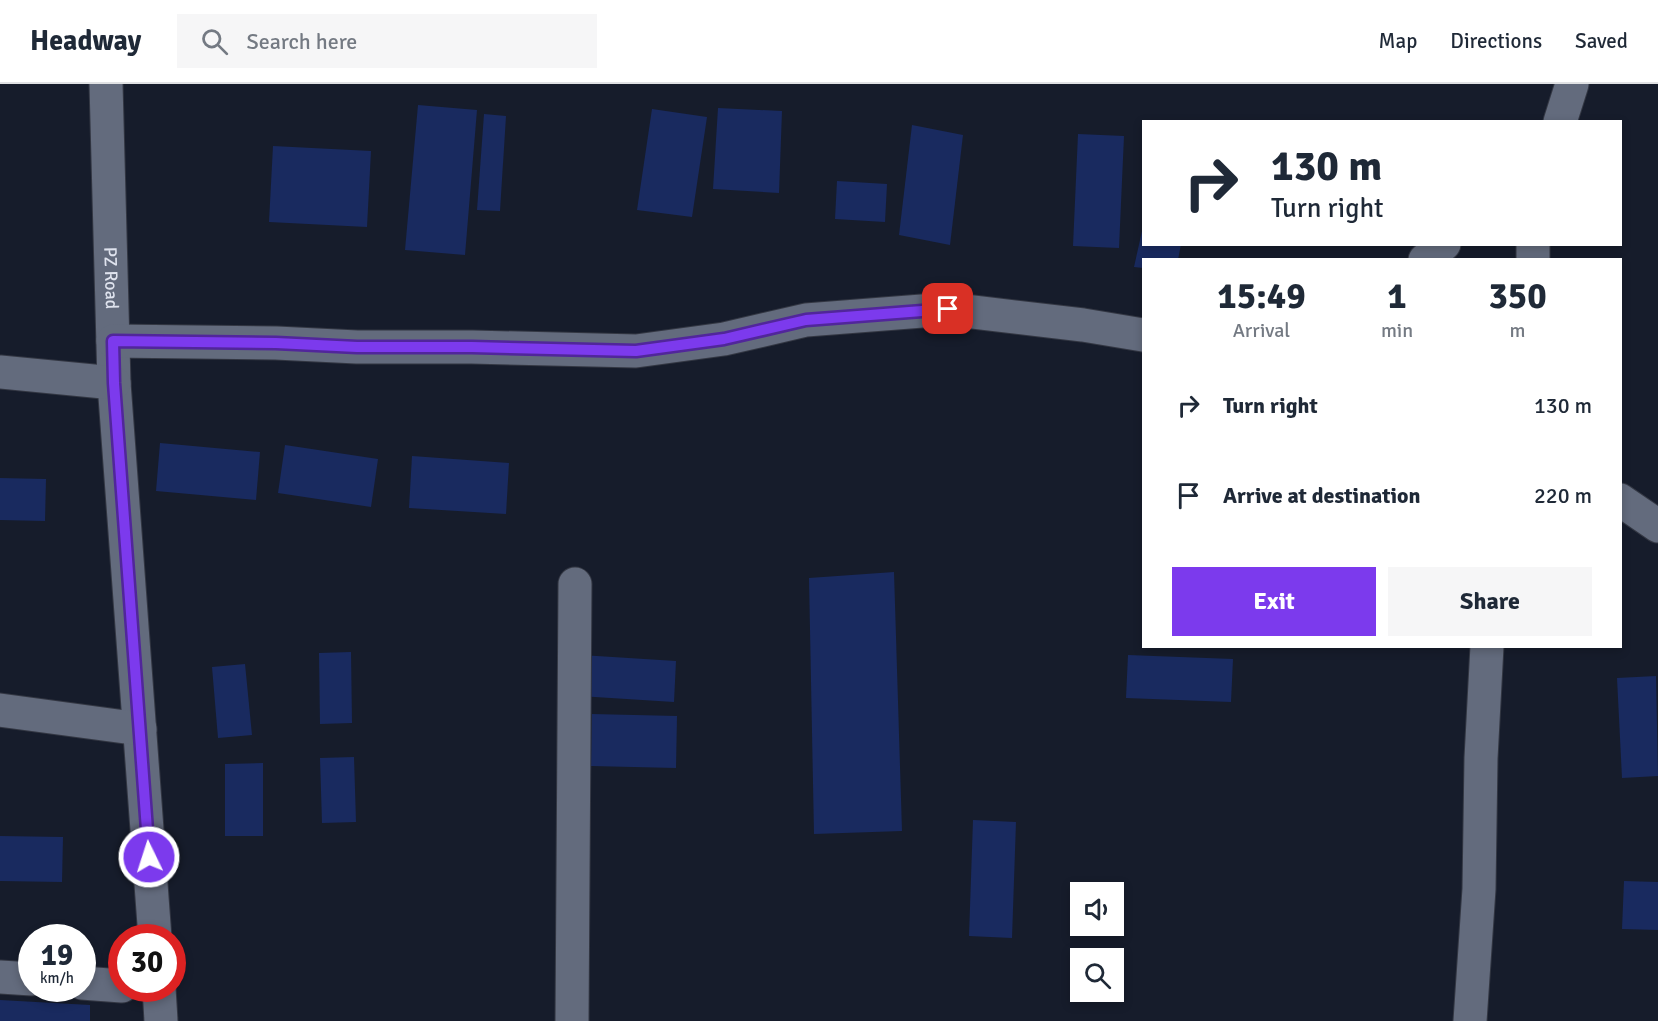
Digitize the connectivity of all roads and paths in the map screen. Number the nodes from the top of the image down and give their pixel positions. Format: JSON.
{"nodes":[{"id":1,"x":106,"y":84,"type":"edge"},
{"id":2,"x":1572,"y":84,"type":"edge"},
{"id":3,"x":1561,"y":120,"type":"edge"},
{"id":4,"x":1442,"y":246,"type":"edge"},
{"id":5,"x":1427,"y":258,"type":"edge"},
{"id":6,"x":1142,"y":335,"type":"edge"},
{"id":7,"x":113,"y":341,"type":"junction"},
{"id":8,"x":0,"y":372,"type":"edge"},
{"id":9,"x":114,"y":383,"type":"junction"},
{"id":10,"x":1622,"y":501,"type":"edge"},
{"id":11,"x":1658,"y":526,"type":"edge"},
{"id":12,"x":575,"y":584,"type":"dead end"},
{"id":13,"x":1487,"y":648,"type":"edge"},
{"id":14,"x":0,"y":710,"type":"edge"},
{"id":15,"x":140,"y":729,"type":"junction"},
{"id":16,"x":154,"y":924,"type":"edge"},
{"id":17,"x":0,"y":977,"type":"edge"},
{"id":18,"x":18,"y":978,"type":"edge"},
{"id":19,"x":159,"y":1002,"type":"edge"},
{"id":20,"x":161,"y":1021,"type":"edge"},
{"id":21,"x":572,"y":1021,"type":"edge"},
{"id":22,"x":1470,"y":1021,"type":"edge"}],
"edges":[{"from":1,"to":7,"type":"street","name":"PZ Road"},
{"from":2,"to":3,"type":"street"},
{"from":4,"to":5,"type":"street"},
{"from":6,"to":7,"type":"street"},
{"from":7,"to":9,"type":"street","name":"PZ Road"},
{"from":8,"to":9,"type":"street"},
{"from":9,"to":15,"type":"street","name":"PZ Road"},
{"from":10,"to":11,"type":"street"},
{"from":12,"to":21,"type":"street"},
{"from":13,"to":22,"type":"street"},
{"from":14,"to":15,"type":"street"},
{"from":15,"to":16,"type":"street","name":"PZ Road"},
{"from":17,"to":18,"type":"street"},
{"from":19,"to":20,"type":"street"}]}
